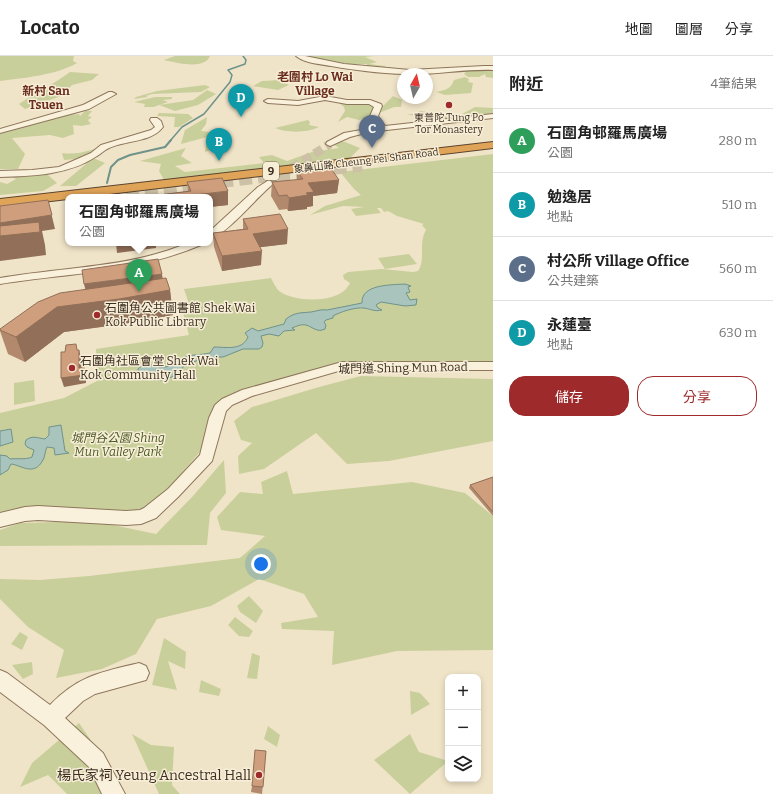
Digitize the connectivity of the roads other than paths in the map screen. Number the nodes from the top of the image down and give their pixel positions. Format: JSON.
{"nodes":[{"id":1,"x":299,"y":56,"type":"edge"},
{"id":2,"x":493,"y":68,"type":"edge"},
{"id":3,"x":112,"y":94,"type":"dead end"},
{"id":4,"x":268,"y":101,"type":"dead end"},
{"id":5,"x":493,"y":116,"type":"edge"},
{"id":6,"x":154,"y":120,"type":"dead end"},
{"id":7,"x":383,"y":128,"type":"junction"},
{"id":8,"x":0,"y":131,"type":"edge"},
{"id":9,"x":330,"y":144,"type":"tunnel mouth"},
{"id":10,"x":493,"y":145,"type":"edge"},
{"id":11,"x":493,"y":150,"type":"edge"},
{"id":12,"x":362,"y":165,"type":"tunnel mouth"},
{"id":13,"x":0,"y":174,"type":"edge"},
{"id":14,"x":269,"y":183,"type":"tunnel mouth"},
{"id":15,"x":89,"y":194,"type":"edge"},
{"id":16,"x":65,"y":197,"type":"edge"},
{"id":17,"x":0,"y":199,"type":"edge"},
{"id":18,"x":48,"y":199,"type":"junction"},
{"id":19,"x":65,"y":200,"type":"edge"},
{"id":20,"x":0,"y":203,"type":"edge"},
{"id":21,"x":0,"y":208,"type":"edge"},
{"id":22,"x":0,"y":211,"type":"edge"},
{"id":23,"x":213,"y":234,"type":"edge"},
{"id":24,"x":190,"y":246,"type":"edge"},
{"id":25,"x":2,"y":281,"type":"edge"},
{"id":26,"x":493,"y":366,"type":"edge"},
{"id":27,"x":0,"y":520,"type":"edge"},
{"id":28,"x":139,"y":673,"type":"dead end"},
{"id":29,"x":0,"y":680,"type":"edge"},
{"id":30,"x":51,"y":718,"type":"junction"},
{"id":31,"x":114,"y":794,"type":"edge"}],
"edges":[{"from":1,"to":2,"type":"street"},
{"from":3,"to":8,"type":"street"},
{"from":4,"to":7,"type":"street"},
{"from":5,"to":7,"type":"street"},
{"from":6,"to":13,"type":"street"},
{"from":7,"to":9,"type":"street"},
{"from":10,"to":15,"type":"highway","name":"象鼻山路 Cheung Pei Shan Road","number":"9"},
{"from":11,"to":12,"type":"highway","name":"象鼻山路 Cheung Pei Shan Road"},
{"from":14,"to":23,"type":"street"},
{"from":16,"to":18,"type":"highway","name":"象鼻山路 Cheung Pei Shan Road","number":"9"},
{"from":17,"to":18,"type":"highway"},
{"from":18,"to":19,"type":"highway","name":"象鼻山路 Cheung Pei Shan Road","number":"9"},
{"from":18,"to":20,"type":"highway","name":"象鼻山路 Cheung Pei Shan Road","number":"9"},
{"from":18,"to":21,"type":"highway","name":"象鼻山路 Cheung Pei Shan Road","number":"9"},
{"from":18,"to":22,"type":"highway"},
{"from":24,"to":25,"type":"street"},
{"from":26,"to":27,"type":"street","name":"城門道 Shing Mun Road"},
{"from":28,"to":30,"type":"street"},
{"from":29,"to":30,"type":"street"},
{"from":30,"to":31,"type":"street"}]}
